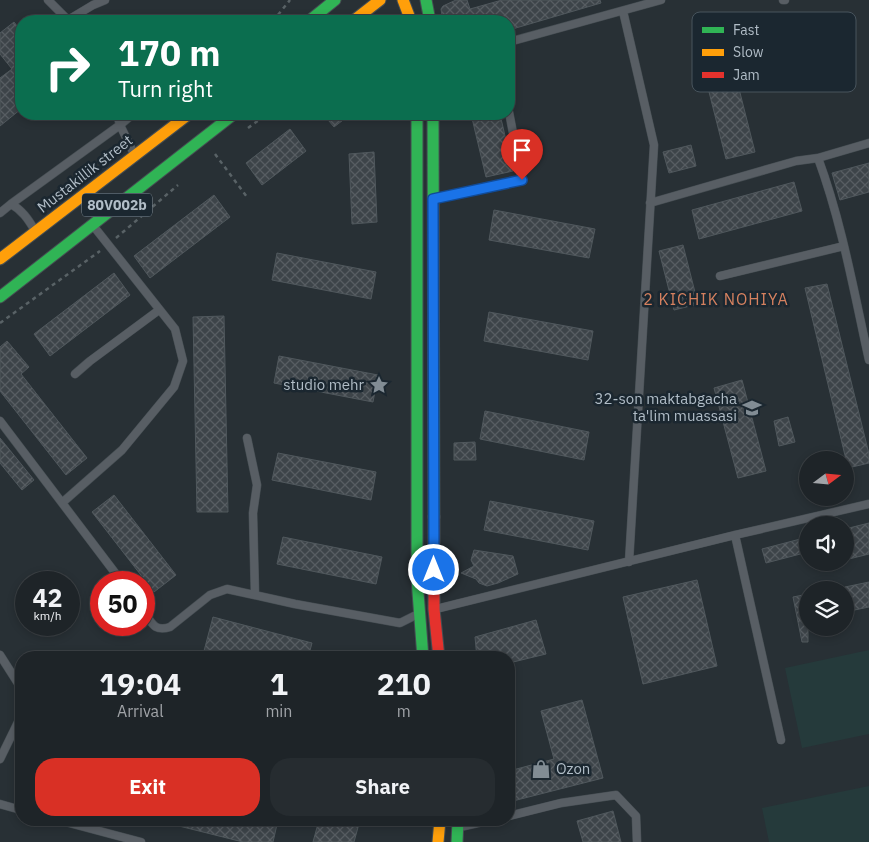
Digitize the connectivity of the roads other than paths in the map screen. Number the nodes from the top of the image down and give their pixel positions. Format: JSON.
{"nodes":[{"id":1,"x":48,"y":0,"type":"edge"},
{"id":2,"x":105,"y":0,"type":"edge"},
{"id":3,"x":335,"y":0,"type":"edge"},
{"id":4,"x":380,"y":0,"type":"edge"},
{"id":5,"x":403,"y":0,"type":"edge"},
{"id":6,"x":426,"y":0,"type":"edge"},
{"id":7,"x":661,"y":0,"type":"edge"},
{"id":8,"x":623,"y":11,"type":"junction"},
{"id":9,"x":62,"y":15,"type":"edge"},
{"id":10,"x":77,"y":15,"type":"edge"},
{"id":11,"x":308,"y":15,"type":"edge"},
{"id":12,"x":361,"y":15,"type":"edge"},
{"id":13,"x":409,"y":15,"type":"edge"},
{"id":14,"x":429,"y":15,"type":"edge"},
{"id":15,"x":515,"y":40,"type":"edge"},
{"id":16,"x":119,"y":120,"type":"edge"},
{"id":17,"x":126,"y":120,"type":"edge"},
{"id":18,"x":181,"y":120,"type":"edge"},
{"id":19,"x":226,"y":120,"type":"edge"},
{"id":20,"x":417,"y":120,"type":"edge"},
{"id":21,"x":433,"y":120,"type":"edge"},
{"id":22,"x":511,"y":120,"type":"edge"},
{"id":23,"x":120,"y":125,"type":"junction"},
{"id":24,"x":869,"y":143,"type":"edge"},
{"id":25,"x":135,"y":155,"type":"junction"},
{"id":26,"x":818,"y":158,"type":"junction"},
{"id":27,"x":433,"y":199,"type":"junction"},
{"id":28,"x":650,"y":203,"type":"junction"},
{"id":29,"x":11,"y":204,"type":"junction"},
{"id":30,"x":0,"y":212,"type":"edge"},
{"id":31,"x":92,"y":224,"type":"junction"},
{"id":32,"x":36,"y":232,"type":"junction"},
{"id":33,"x":844,"y":246,"type":"junction"},
{"id":34,"x":0,"y":259,"type":"edge"},
{"id":35,"x":720,"y":276,"type":"dead end"},
{"id":36,"x":0,"y":297,"type":"edge"},
{"id":37,"x":159,"y":310,"type":"junction"},
{"id":38,"x":869,"y":360,"type":"edge"},
{"id":39,"x":76,"y":374,"type":"dead end"},
{"id":40,"x":0,"y":421,"type":"edge"},
{"id":41,"x":247,"y":438,"type":"dead end"},
{"id":42,"x":63,"y":502,"type":"junction"},
{"id":43,"x":869,"y":504,"type":"edge"},
{"id":44,"x":735,"y":535,"type":"junction"},
{"id":45,"x":629,"y":562,"type":"junction"},
{"id":46,"x":114,"y":571,"type":"edge"},
{"id":47,"x":254,"y":595,"type":"junction"},
{"id":48,"x":434,"y":609,"type":"junction"},
{"id":49,"x":418,"y":614,"type":"junction"},
{"id":50,"x":155,"y":627,"type":"edge"},
{"id":51,"x":422,"y":651,"type":"edge"},
{"id":52,"x":438,"y":651,"type":"edge"},
{"id":53,"x":0,"y":655,"type":"edge"},
{"id":54,"x":15,"y":679,"type":"edge"},
{"id":55,"x":15,"y":728,"type":"edge"},
{"id":56,"x":781,"y":740,"type":"dead end"},
{"id":57,"x":0,"y":759,"type":"edge"},
{"id":58,"x":0,"y":804,"type":"edge"},
{"id":59,"x":15,"y":808,"type":"edge"},
{"id":60,"x":515,"y":815,"type":"edge"},
{"id":61,"x":81,"y":826,"type":"edge"},
{"id":62,"x":439,"y":826,"type":"edge"},
{"id":63,"x":458,"y":826,"type":"edge"},
{"id":64,"x":141,"y":842,"type":"edge"},
{"id":65,"x":438,"y":842,"type":"edge"},
{"id":66,"x":457,"y":842,"type":"edge"},
{"id":67,"x":637,"y":842,"type":"edge"}],
"edges":[{"from":1,"to":9,"type":"lane"},
{"from":2,"to":10,"type":"lane"},
{"from":3,"to":11,"type":"main road"},
{"from":4,"to":12,"type":"main road"},
{"from":5,"to":13,"type":"main road"},
{"from":6,"to":14,"type":"main road"},
{"from":7,"to":8,"type":"lane"},
{"from":8,"to":15,"type":"lane"},
{"from":8,"to":28,"type":"lane"},
{"from":16,"to":23,"type":"lane"},
{"from":17,"to":23,"type":"lane"},
{"from":18,"to":25,"type":"main road","name":"Mustakillik street","number":"80V002b"},
{"from":19,"to":31,"type":"main road","number":"80V002b"},
{"from":20,"to":49,"type":"main road"},
{"from":21,"to":27,"type":"main road"},
{"from":22,"to":27,"type":"lane"},
{"from":23,"to":25,"type":"lane"},
{"from":23,"to":29,"type":"lane"},
{"from":24,"to":26,"type":"lane"},
{"from":25,"to":32,"type":"main road","name":"Mustakillik street","number":"80V002b"},
{"from":26,"to":28,"type":"lane"},
{"from":26,"to":33,"type":"lane"},
{"from":27,"to":48,"type":"main road"},
{"from":28,"to":45,"type":"lane"},
{"from":29,"to":30,"type":"lane"},
{"from":29,"to":32,"type":"lane"},
{"from":31,"to":36,"type":"main road","number":"80V002b"},
{"from":31,"to":37,"type":"lane"},
{"from":32,"to":34,"type":"main road","name":"Mustakillik street","number":"80V002b"},
{"from":33,"to":35,"type":"lane"},
{"from":33,"to":38,"type":"lane"},
{"from":37,"to":39,"type":"lane"},
{"from":37,"to":42,"type":"lane"},
{"from":40,"to":42,"type":"lane"},
{"from":41,"to":47,"type":"lane"},
{"from":42,"to":46,"type":"lane"},
{"from":43,"to":44,"type":"lane"},
{"from":44,"to":45,"type":"lane"},
{"from":44,"to":56,"type":"lane"},
{"from":45,"to":48,"type":"lane"},
{"from":47,"to":49,"type":"lane"},
{"from":47,"to":50,"type":"lane"},
{"from":48,"to":49,"type":"lane"},
{"from":48,"to":52,"type":"main road"},
{"from":49,"to":51,"type":"main road"},
{"from":53,"to":54,"type":"lane"},
{"from":55,"to":57,"type":"lane"},
{"from":58,"to":59,"type":"lane"},
{"from":60,"to":67,"type":"lane"},
{"from":61,"to":64,"type":"lane"},
{"from":62,"to":65,"type":"main road"},
{"from":63,"to":66,"type":"main road"}]}
